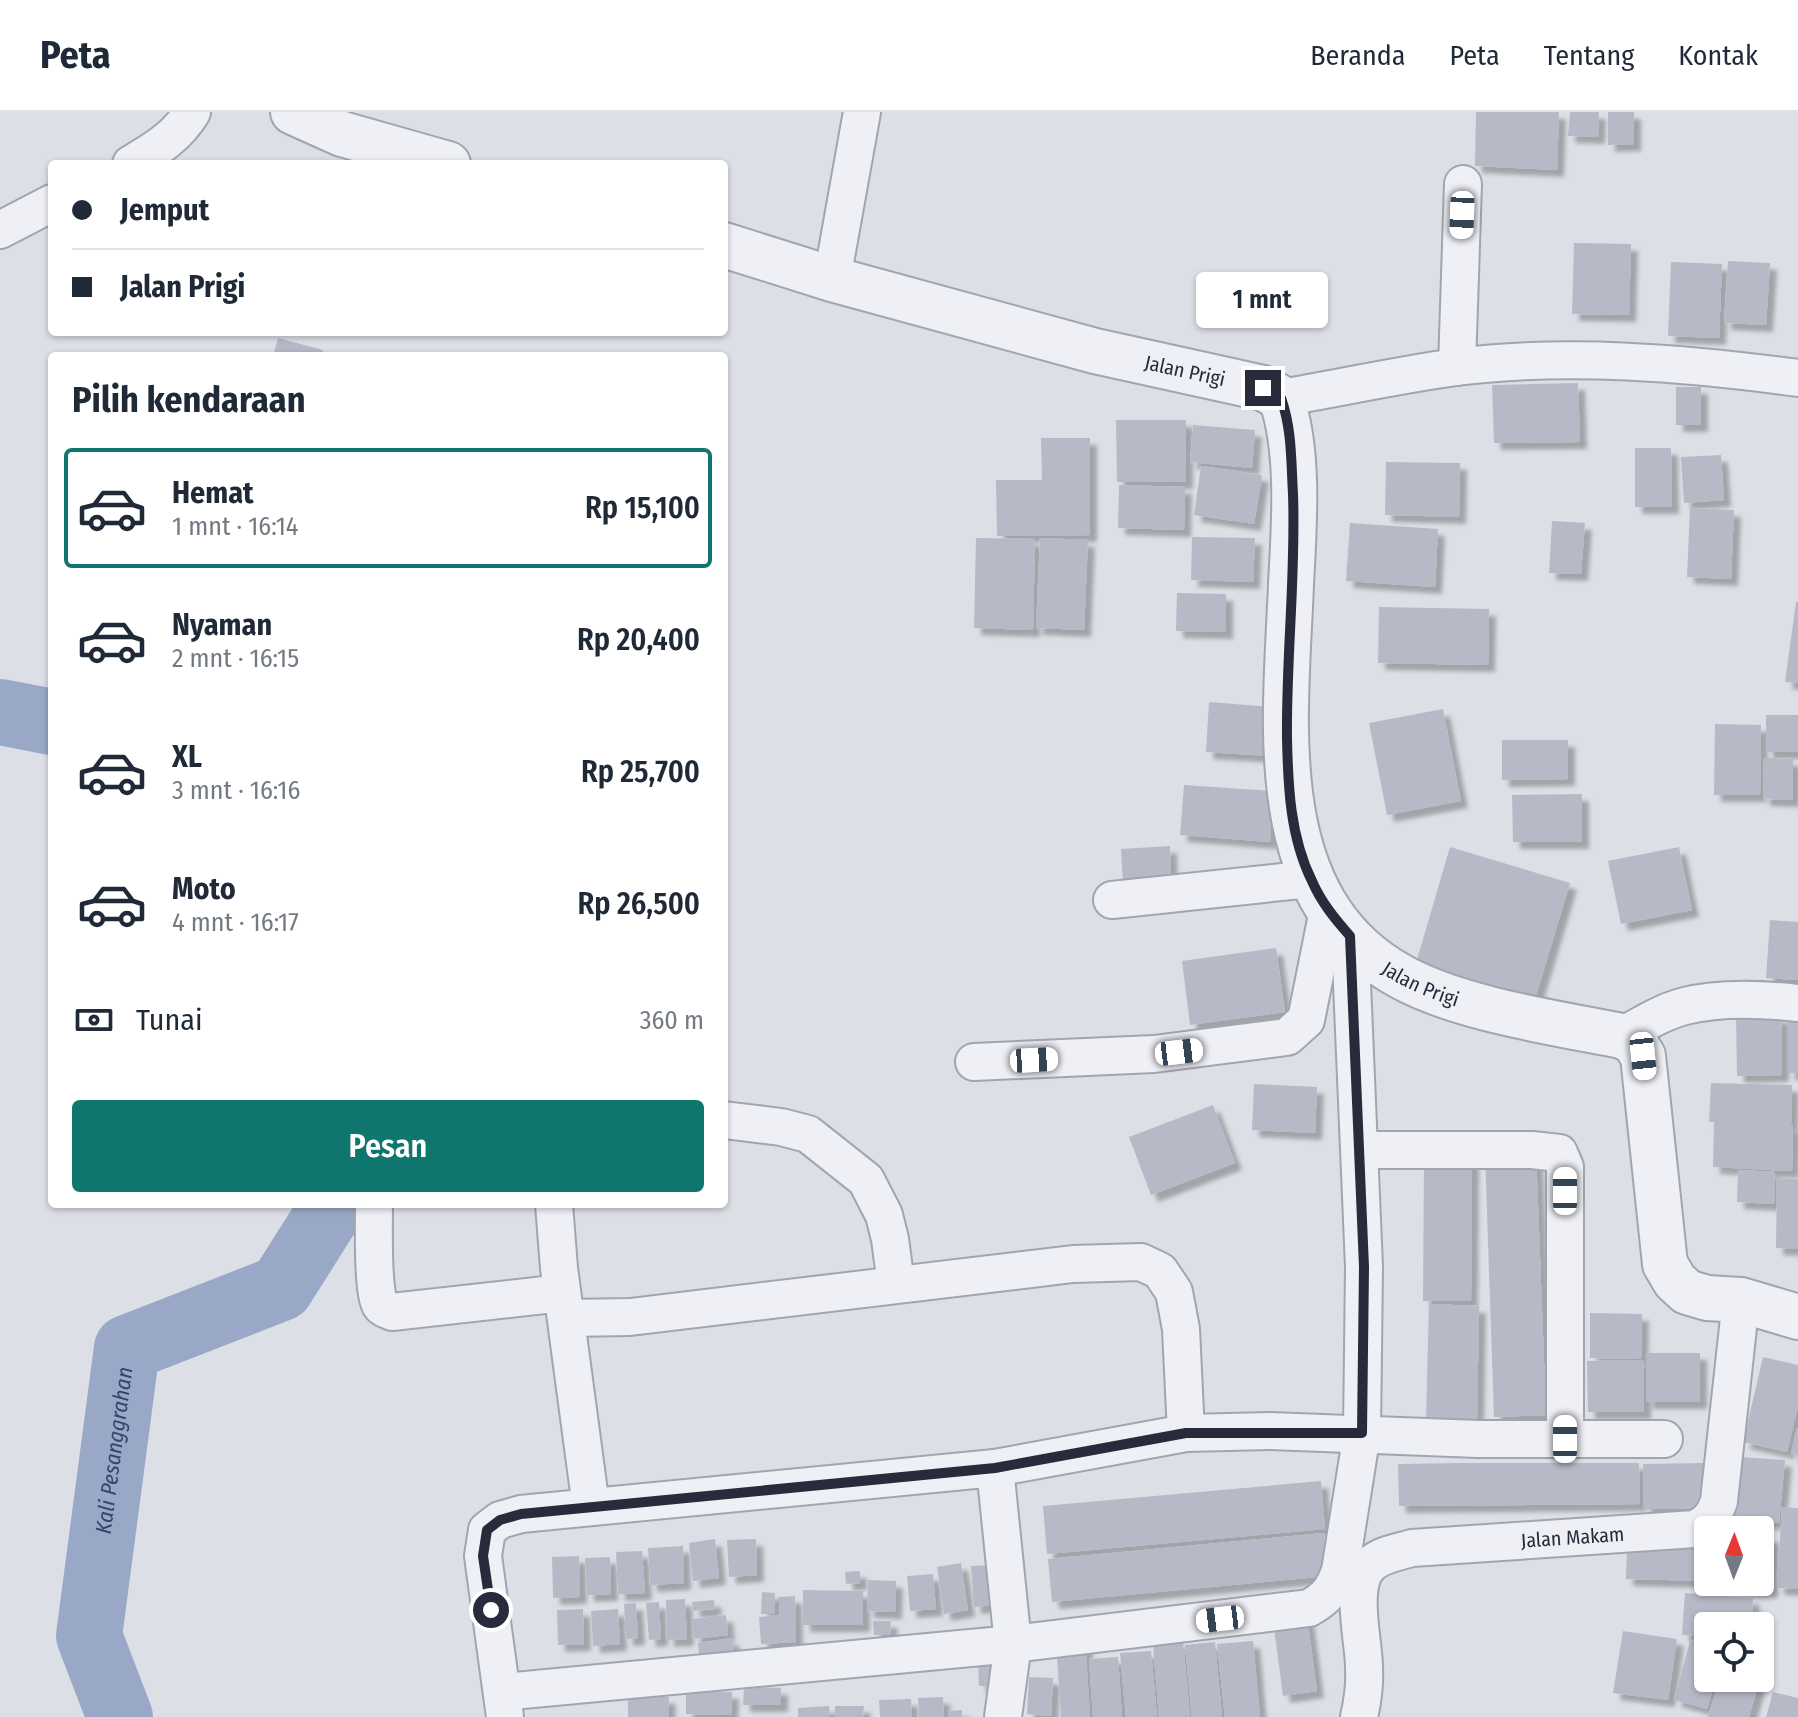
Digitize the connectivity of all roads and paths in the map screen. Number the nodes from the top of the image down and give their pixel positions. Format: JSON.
{"nodes":[{"id":1,"x":192,"y":112,"type":"edge"},
{"id":2,"x":293,"y":112,"type":"edge"},
{"id":3,"x":862,"y":112,"type":"edge"},
{"id":4,"x":138,"y":160,"type":"edge"},
{"id":5,"x":434,"y":160,"type":"edge"},
{"id":6,"x":1463,"y":184,"type":"dead end"},
{"id":7,"x":48,"y":205,"type":"edge"},
{"id":8,"x":0,"y":230,"type":"edge"},
{"id":9,"x":728,"y":246,"type":"edge"},
{"id":10,"x":832,"y":279,"type":"junction"},
{"id":11,"x":1457,"y":367,"type":"junction"},
{"id":12,"x":1798,"y":378,"type":"edge"},
{"id":13,"x":1281,"y":398,"type":"junction"},
{"id":14,"x":1112,"y":900,"type":"dead end"},
{"id":15,"x":1329,"y":909,"type":"junction"},
{"id":16,"x":1798,"y":1003,"type":"edge"},
{"id":17,"x":1622,"y":1036,"type":"junction"},
{"id":18,"x":974,"y":1062,"type":"dead end"},
{"id":19,"x":728,"y":1116,"type":"edge"},
{"id":20,"x":1360,"y":1150,"type":"junction"},
{"id":21,"x":374,"y":1208,"type":"edge"},
{"id":22,"x":554,"y":1208,"type":"edge"},
{"id":23,"x":896,"y":1284,"type":"junction"},
{"id":24,"x":1741,"y":1300,"type":"junction"},
{"id":25,"x":565,"y":1306,"type":"junction"},
{"id":26,"x":1798,"y":1317,"type":"edge"},
{"id":27,"x":1186,"y":1433,"type":"junction"},
{"id":28,"x":1362,"y":1433,"type":"junction"},
{"id":29,"x":1565,"y":1439,"type":"junction"},
{"id":30,"x":1664,"y":1439,"type":"dead end"},
{"id":31,"x":995,"y":1468,"type":"junction"},
{"id":32,"x":591,"y":1507,"type":"junction"},
{"id":33,"x":1013,"y":1644,"type":"junction"},
{"id":34,"x":504,"y":1704,"type":"edge"},
{"id":35,"x":1003,"y":1717,"type":"edge"},
{"id":36,"x":1359,"y":1717,"type":"edge"}],
"edges":[{"from":1,"to":4,"type":"street"},
{"from":2,"to":5,"type":"street"},
{"from":3,"to":10,"type":"street"},
{"from":6,"to":11,"type":"street"},
{"from":7,"to":8,"type":"street"},
{"from":9,"to":10,"type":"street","name":"Jalan Prigi"},
{"from":10,"to":13,"type":"street","name":"Jalan Prigi"},
{"from":11,"to":12,"type":"street"},
{"from":11,"to":13,"type":"street"},
{"from":13,"to":15,"type":"street"},
{"from":14,"to":15,"type":"street"},
{"from":15,"to":17,"type":"street","name":"Jalan Prigi"},
{"from":15,"to":18,"type":"street"},
{"from":15,"to":20,"type":"street"},
{"from":16,"to":17,"type":"street"},
{"from":17,"to":24,"type":"street"},
{"from":19,"to":23,"type":"street"},
{"from":20,"to":28,"type":"street"},
{"from":20,"to":29,"type":"street"},
{"from":21,"to":25,"type":"street"},
{"from":22,"to":25,"type":"street"},
{"from":23,"to":25,"type":"street"},
{"from":23,"to":27,"type":"street"},
{"from":24,"to":26,"type":"street"},
{"from":24,"to":36,"type":"street","name":"Jalan Makam"},
{"from":25,"to":32,"type":"street"},
{"from":27,"to":28,"type":"street"},
{"from":27,"to":31,"type":"street"},
{"from":28,"to":29,"type":"street"},
{"from":28,"to":33,"type":"street"},
{"from":29,"to":30,"type":"street"},
{"from":31,"to":32,"type":"street"},
{"from":31,"to":33,"type":"street"},
{"from":32,"to":34,"type":"street"},
{"from":33,"to":34,"type":"street"},
{"from":33,"to":35,"type":"street"}]}
